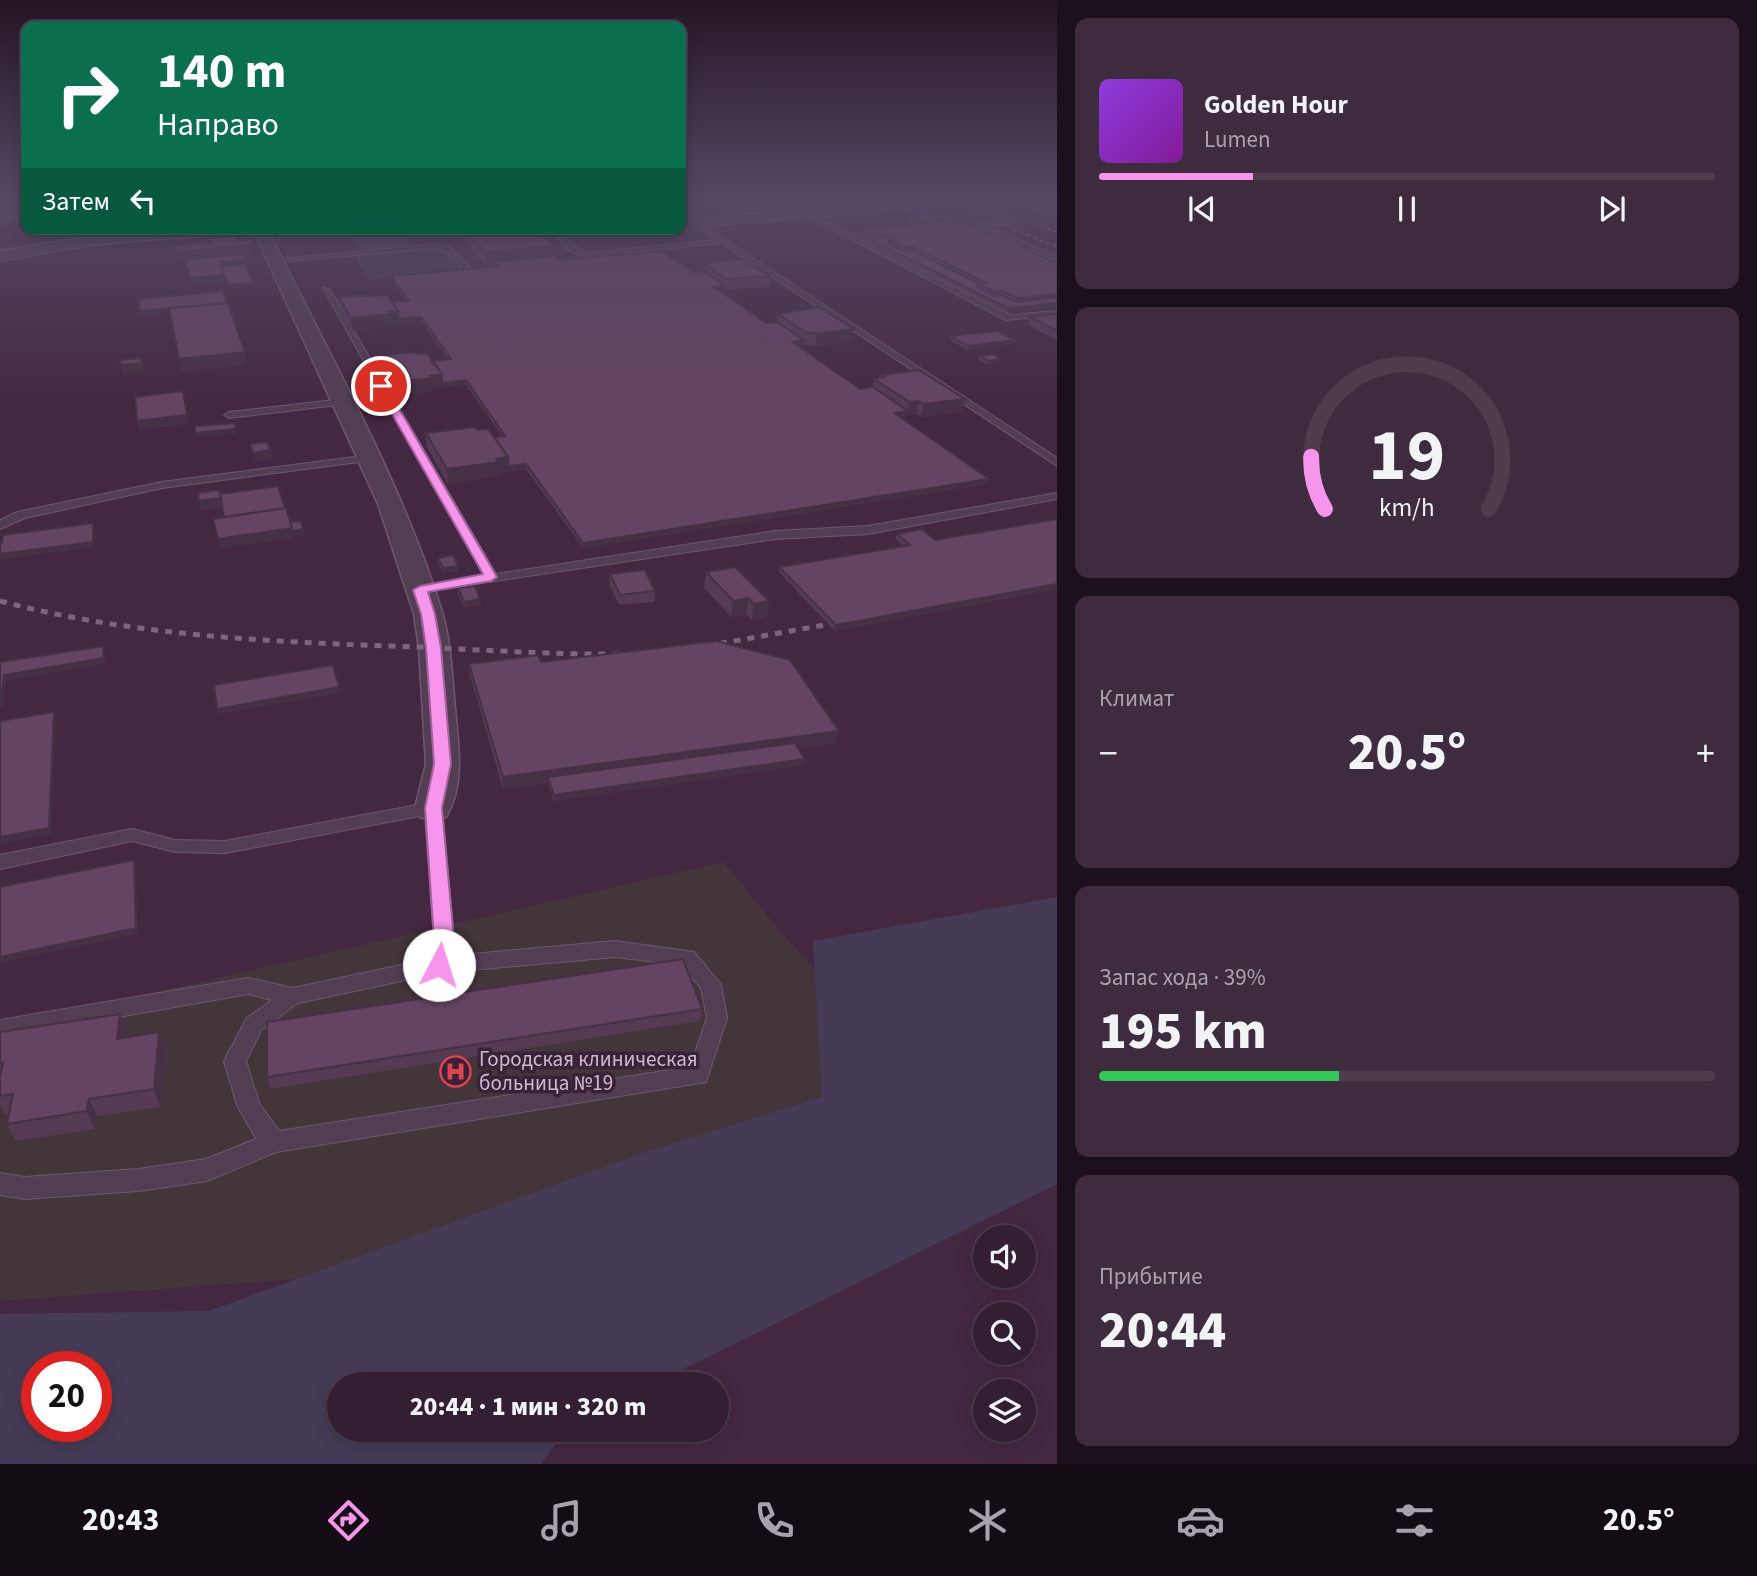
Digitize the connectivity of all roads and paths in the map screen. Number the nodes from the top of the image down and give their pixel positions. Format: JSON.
{"nodes":[{"id":1,"x":277,"y":264,"type":"edge"},
{"id":2,"x":463,"y":264,"type":"edge"},
{"id":3,"x":756,"y":264,"type":"edge"},
{"id":4,"x":905,"y":264,"type":"edge"},
{"id":5,"x":466,"y":267,"type":"edge"},
{"id":6,"x":326,"y":290,"type":"dead end"},
{"id":7,"x":1057,"y":313,"type":"edge"},
{"id":8,"x":343,"y":401,"type":"junction"},
{"id":9,"x":229,"y":415,"type":"dead end"},
{"id":10,"x":370,"y":458,"type":"junction"},
{"id":11,"x":1057,"y":463,"type":"edge"},
{"id":12,"x":1057,"y":496,"type":"edge"},
{"id":13,"x":0,"y":526,"type":"edge"},
{"id":14,"x":491,"y":577,"type":"junction"},
{"id":15,"x":420,"y":590,"type":"junction"},
{"id":16,"x":433,"y":808,"type":"junction"},
{"id":17,"x":0,"y":862,"type":"edge"},
{"id":18,"x":439,"y":965,"type":"junction"},
{"id":19,"x":293,"y":996,"type":"junction"},
{"id":20,"x":0,"y":1029,"type":"edge"},
{"id":21,"x":275,"y":1142,"type":"junction"},
{"id":22,"x":0,"y":1184,"type":"edge"}],
"edges":[{"from":1,"to":8,"type":"street"},
{"from":2,"to":5,"type":"lane"},
{"from":3,"to":11,"type":"lane"},
{"from":4,"to":7,"type":"lane"},
{"from":6,"to":14,"type":"lane"},
{"from":8,"to":9,"type":"lane"},
{"from":8,"to":10,"type":"street"},
{"from":10,"to":13,"type":"lane"},
{"from":10,"to":15,"type":"street"},
{"from":12,"to":14,"type":"lane"},
{"from":14,"to":15,"type":"lane"},
{"from":15,"to":16,"type":"street"},
{"from":16,"to":17,"type":"lane"},
{"from":16,"to":18,"type":"lane"},
{"from":18,"to":19,"type":"lane"},
{"from":18,"to":21,"type":"lane"},
{"from":19,"to":20,"type":"lane"},
{"from":19,"to":21,"type":"lane"},
{"from":21,"to":22,"type":"lane"}]}
